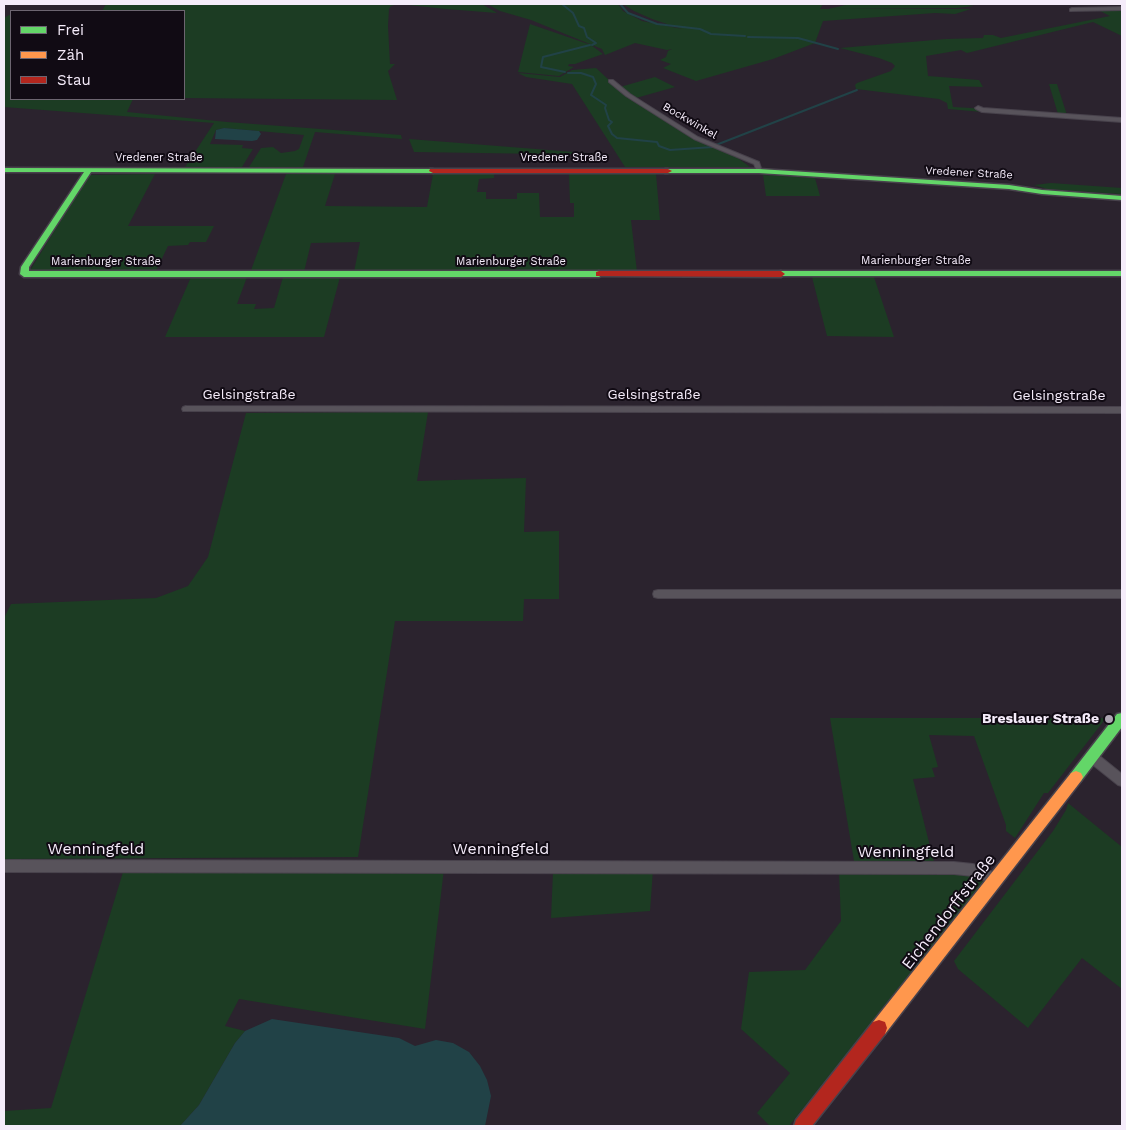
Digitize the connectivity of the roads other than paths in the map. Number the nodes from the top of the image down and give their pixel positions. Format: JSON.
{"nodes":[{"id":1,"x":1122,"y":9,"type":"edge"},
{"id":2,"x":1072,"y":10,"type":"dead end"},
{"id":3,"x":612,"y":81,"type":"dead end"},
{"id":4,"x":978,"y":108,"type":"dead end"},
{"id":5,"x":1122,"y":120,"type":"edge"},
{"id":6,"x":4,"y":170,"type":"edge"},
{"id":7,"x":89,"y":170,"type":"junction"},
{"id":8,"x":759,"y":171,"type":"junction"},
{"id":9,"x":1122,"y":198,"type":"edge"},
{"id":10,"x":1122,"y":274,"type":"edge"},
{"id":11,"x":186,"y":409,"type":"dead end"},
{"id":12,"x":1122,"y":410,"type":"edge"},
{"id":13,"x":658,"y":594,"type":"dead end"},
{"id":14,"x":1122,"y":594,"type":"edge"},
{"id":15,"x":1122,"y":718,"type":"edge"},
{"id":16,"x":1092,"y":757,"type":"junction"},
{"id":17,"x":1122,"y":781,"type":"edge"},
{"id":18,"x":4,"y":866,"type":"edge"},
{"id":19,"x":996,"y":879,"type":"junction"},
{"id":20,"x":802,"y":1126,"type":"edge"}],
"edges":[{"from":1,"to":2,"type":"street"},
{"from":3,"to":8,"type":"street","name":"Bockwinkel"},
{"from":4,"to":5,"type":"street"},
{"from":6,"to":7,"type":"street","name":"Vredener Straße"},
{"from":7,"to":8,"type":"street","name":"Vredener Straße"},
{"from":7,"to":10,"type":"street","name":"Marienburger Straße"},
{"from":8,"to":9,"type":"street","name":"Vredener Straße"},
{"from":11,"to":12,"type":"street","name":"Gelsingstraße"},
{"from":13,"to":14,"type":"street"},
{"from":15,"to":16,"type":"street","name":"Eichendorffstraße"},
{"from":16,"to":17,"type":"street"},
{"from":16,"to":19,"type":"street","name":"Eichendorffstraße"},
{"from":18,"to":19,"type":"street","name":"Wenningfeld"},
{"from":19,"to":20,"type":"street","name":"Eichendorffstraße"}]}
